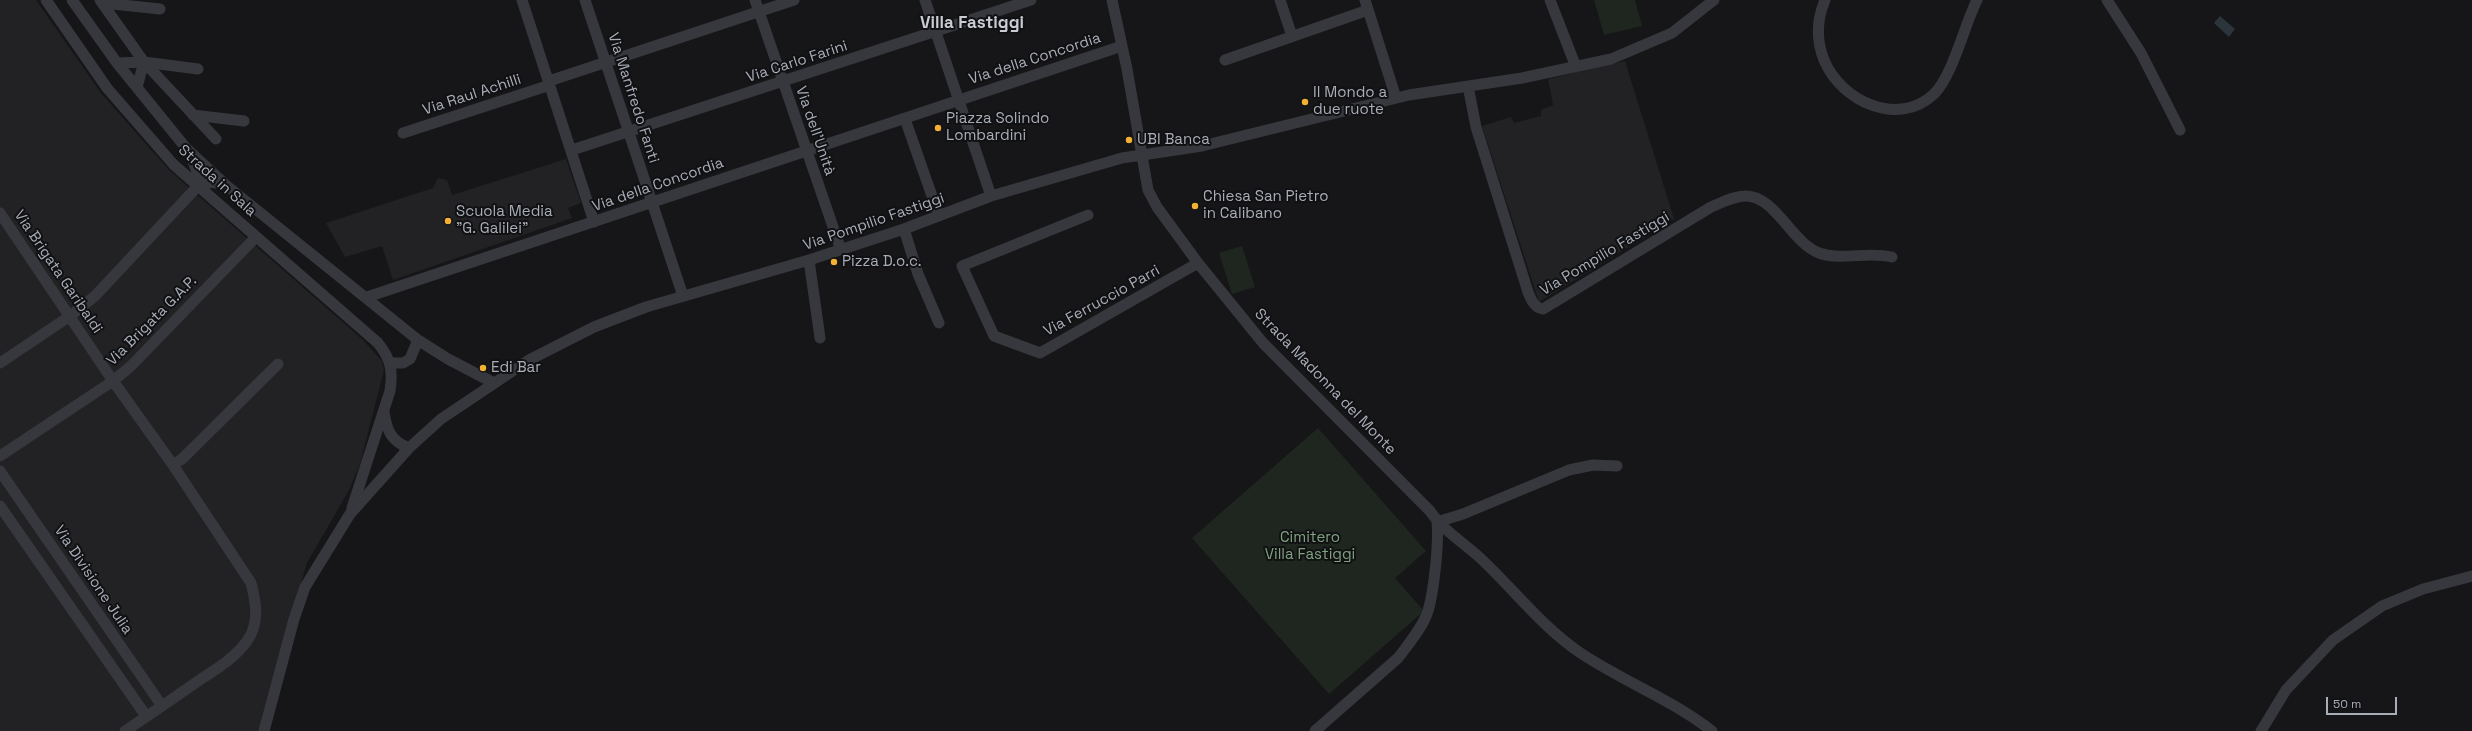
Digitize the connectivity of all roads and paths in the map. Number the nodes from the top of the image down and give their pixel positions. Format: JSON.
{"nodes":[{"id":1,"x":46,"y":0,"type":"edge"},
{"id":2,"x":72,"y":0,"type":"edge"},
{"id":3,"x":522,"y":0,"type":"edge"},
{"id":4,"x":585,"y":0,"type":"edge"},
{"id":5,"x":755,"y":0,"type":"edge"},
{"id":6,"x":794,"y":0,"type":"edge"},
{"id":7,"x":925,"y":0,"type":"edge"},
{"id":8,"x":1031,"y":0,"type":"edge"},
{"id":9,"x":1112,"y":0,"type":"edge"},
{"id":10,"x":1280,"y":0,"type":"edge"},
{"id":11,"x":1550,"y":0,"type":"edge"},
{"id":12,"x":1714,"y":0,"type":"edge"},
{"id":13,"x":1825,"y":0,"type":"edge"},
{"id":14,"x":1977,"y":0,"type":"edge"},
{"id":15,"x":2107,"y":0,"type":"edge"},
{"id":16,"x":102,"y":2,"type":"edge"},
{"id":17,"x":1366,"y":5,"type":"edge"},
{"id":18,"x":160,"y":9,"type":"dead end"},
{"id":19,"x":759,"y":12,"type":"junction"},
{"id":20,"x":936,"y":32,"type":"junction"},
{"id":21,"x":1292,"y":36,"type":"junction"},
{"id":22,"x":1122,"y":46,"type":"junction"},
{"id":23,"x":1225,"y":60,"type":"dead end"},
{"id":24,"x":144,"y":62,"type":"junction"},
{"id":25,"x":605,"y":62,"type":"junction"},
{"id":26,"x":117,"y":63,"type":"junction"},
{"id":27,"x":1576,"y":67,"type":"junction"},
{"id":28,"x":198,"y":69,"type":"dead end"},
{"id":29,"x":782,"y":82,"type":"junction"},
{"id":30,"x":550,"y":83,"type":"junction"},
{"id":31,"x":1468,"y":86,"type":"junction"},
{"id":32,"x":137,"y":87,"type":"junction"},
{"id":33,"x":1396,"y":98,"type":"junction"},
{"id":34,"x":958,"y":101,"type":"junction"},
{"id":35,"x":193,"y":115,"type":"junction"},
{"id":36,"x":905,"y":119,"type":"junction"},
{"id":37,"x":244,"y":121,"type":"dead end"},
{"id":38,"x":2180,"y":130,"type":"dead end"},
{"id":39,"x":628,"y":132,"type":"junction"},
{"id":40,"x":403,"y":133,"type":"dead end"},
{"id":41,"x":216,"y":139,"type":"dead end"},
{"id":42,"x":186,"y":148,"type":"junction"},
{"id":43,"x":572,"y":150,"type":"junction"},
{"id":44,"x":806,"y":151,"type":"junction"},
{"id":45,"x":1142,"y":156,"type":"junction"},
{"id":46,"x":227,"y":186,"type":"junction"},
{"id":47,"x":197,"y":187,"type":"junction"},
{"id":48,"x":991,"y":196,"type":"junction"},
{"id":49,"x":652,"y":203,"type":"junction"},
{"id":50,"x":0,"y":213,"type":"edge"},
{"id":51,"x":1088,"y":214,"type":"dead end"},
{"id":52,"x":939,"y":216,"type":"junction"},
{"id":53,"x":594,"y":222,"type":"junction"},
{"id":54,"x":904,"y":229,"type":"junction"},
{"id":55,"x":256,"y":237,"type":"junction"},
{"id":56,"x":841,"y":250,"type":"junction"},
{"id":57,"x":1892,"y":257,"type":"dead end"},
{"id":58,"x":809,"y":260,"type":"junction"},
{"id":59,"x":1198,"y":264,"type":"junction"},
{"id":60,"x":683,"y":296,"type":"junction"},
{"id":61,"x":367,"y":297,"type":"junction"},
{"id":62,"x":70,"y":316,"type":"junction"},
{"id":63,"x":939,"y":323,"type":"dead end"},
{"id":64,"x":820,"y":338,"type":"dead end"},
{"id":65,"x":418,"y":340,"type":"junction"},
{"id":66,"x":0,"y":363,"type":"edge"},
{"id":67,"x":390,"y":363,"type":"junction"},
{"id":68,"x":278,"y":364,"type":"dead end"},
{"id":69,"x":113,"y":381,"type":"junction"},
{"id":70,"x":494,"y":383,"type":"junction"},
{"id":71,"x":384,"y":411,"type":"junction"},
{"id":72,"x":409,"y":448,"type":"junction"},
{"id":73,"x":0,"y":456,"type":"edge"},
{"id":74,"x":174,"y":465,"type":"junction"},
{"id":75,"x":1617,"y":466,"type":"dead end"},
{"id":76,"x":0,"y":471,"type":"edge"},
{"id":77,"x":0,"y":506,"type":"edge"},
{"id":78,"x":350,"y":514,"type":"junction"},
{"id":79,"x":1437,"y":522,"type":"junction"},
{"id":80,"x":2472,"y":576,"type":"edge"},
{"id":81,"x":162,"y":706,"type":"junction"},
{"id":82,"x":146,"y":716,"type":"junction"},
{"id":83,"x":125,"y":731,"type":"edge"},
{"id":84,"x":264,"y":731,"type":"edge"},
{"id":85,"x":1315,"y":731,"type":"edge"},
{"id":86,"x":1712,"y":731,"type":"edge"},
{"id":87,"x":2261,"y":731,"type":"edge"}],
"edges":[{"from":1,"to":47,"type":"street","name":"Strada in Sala"},
{"from":2,"to":26,"type":"street","name":"Strada in Sala"},
{"from":3,"to":30,"type":"street"},
{"from":4,"to":25,"type":"street","name":"Via Manfredo Fanti"},
{"from":5,"to":19,"type":"street","name":"Via dell'Unità"},
{"from":6,"to":19,"type":"street","name":"Via Raul Achilli"},
{"from":7,"to":20,"type":"street"},
{"from":8,"to":20,"type":"street","name":"Via Carlo Farini"},
{"from":9,"to":22,"type":"street","name":"Strada Madonna del Monte"},
{"from":10,"to":21,"type":"street"},
{"from":11,"to":27,"type":"street"},
{"from":12,"to":27,"type":"street","name":"Via Pompilio Fastiggi"},
{"from":13,"to":14,"type":"street"},
{"from":15,"to":38,"type":"street"},
{"from":16,"to":18,"type":"street","name":"Strada in Sala"},
{"from":16,"to":24,"type":"street","name":"Strada in Sala"},
{"from":17,"to":21,"type":"street"},
{"from":17,"to":33,"type":"street"},
{"from":19,"to":25,"type":"street","name":"Via Raul Achilli"},
{"from":19,"to":29,"type":"street","name":"Via dell'Unità"},
{"from":20,"to":29,"type":"street","name":"Via Carlo Farini"},
{"from":20,"to":34,"type":"street"},
{"from":21,"to":23,"type":"street"},
{"from":22,"to":34,"type":"street","name":"Via della Concordia"},
{"from":22,"to":45,"type":"street","name":"Strada Madonna del Monte"},
{"from":24,"to":26,"type":"street"},
{"from":24,"to":28,"type":"street"},
{"from":24,"to":32,"type":"street"},
{"from":24,"to":35,"type":"street","name":"Strada in Sala"},
{"from":25,"to":30,"type":"street","name":"Via Raul Achilli"},
{"from":25,"to":39,"type":"street","name":"Via Manfredo Fanti"},
{"from":26,"to":32,"type":"street","name":"Strada in Sala"},
{"from":27,"to":31,"type":"street","name":"Via Pompilio Fastiggi"},
{"from":29,"to":39,"type":"street","name":"Via Carlo Farini"},
{"from":29,"to":44,"type":"street","name":"Via dell'Unità"},
{"from":30,"to":40,"type":"street","name":"Via Raul Achilli"},
{"from":30,"to":43,"type":"street"},
{"from":31,"to":33,"type":"street","name":"Via Pompilio Fastiggi"},
{"from":31,"to":57,"type":"street","name":"Via Pompilio Fastiggi"},
{"from":32,"to":42,"type":"street","name":"Strada in Sala"},
{"from":33,"to":45,"type":"street","name":"Via Pompilio Fastiggi"},
{"from":34,"to":36,"type":"street","name":"Via della Concordia"},
{"from":34,"to":48,"type":"street","name":"Via della Concordia"},
{"from":35,"to":37,"type":"street"},
{"from":35,"to":41,"type":"street","name":"Strada in Sala"},
{"from":36,"to":44,"type":"street","name":"Via della Concordia"},
{"from":36,"to":52,"type":"street"},
{"from":39,"to":43,"type":"street","name":"Via Carlo Farini"},
{"from":39,"to":49,"type":"street","name":"Via Manfredo Fanti"},
{"from":42,"to":46,"type":"street","name":"Strada in Sala"},
{"from":42,"to":47,"type":"street"},
{"from":43,"to":53,"type":"street"},
{"from":44,"to":49,"type":"street","name":"Via della Concordia"},
{"from":44,"to":56,"type":"street","name":"Via dell'Unità"},
{"from":45,"to":48,"type":"street","name":"Via Pompilio Fastiggi"},
{"from":45,"to":59,"type":"street","name":"Strada Madonna del Monte"},
{"from":46,"to":47,"type":"street"},
{"from":46,"to":61,"type":"street","name":"Strada in Sala"},
{"from":47,"to":55,"type":"street","name":"Strada in Sala"},
{"from":47,"to":62,"type":"street"},
{"from":48,"to":52,"type":"street","name":"Via Pompilio Fastiggi"},
{"from":49,"to":53,"type":"street","name":"Via della Concordia"},
{"from":49,"to":60,"type":"street","name":"Via Manfredo Fanti"},
{"from":50,"to":62,"type":"street","name":"Via Brigata Garibaldi"},
{"from":51,"to":59,"type":"street","name":"Via Ferruccio Parri"},
{"from":52,"to":54,"type":"street","name":"Via Pompilio Fastiggi"},
{"from":53,"to":61,"type":"street","name":"Via della Concordia"},
{"from":54,"to":56,"type":"street","name":"Via Pompilio Fastiggi"},
{"from":54,"to":63,"type":"street"},
{"from":55,"to":67,"type":"street","name":"Strada in Sala"},
{"from":55,"to":69,"type":"street","name":"Via Brigata G.A.P."},
{"from":56,"to":58,"type":"street","name":"Via Pompilio Fastiggi"},
{"from":58,"to":60,"type":"street","name":"Via Pompilio Fastiggi"},
{"from":58,"to":64,"type":"street"},
{"from":59,"to":79,"type":"street","name":"Strada Madonna del Monte"},
{"from":60,"to":70,"type":"street","name":"Via Pompilio Fastiggi"},
{"from":61,"to":65,"type":"street","name":"Strada in Sala"},
{"from":62,"to":66,"type":"street"},
{"from":62,"to":69,"type":"street","name":"Via Brigata Garibaldi"},
{"from":65,"to":67,"type":"street"},
{"from":65,"to":70,"type":"street","name":"Strada in Sala"},
{"from":67,"to":71,"type":"street","name":"Strada in Sala"},
{"from":68,"to":74,"type":"street"},
{"from":69,"to":73,"type":"street","name":"Via Brigata G.A.P."},
{"from":69,"to":74,"type":"street","name":"Via Brigata Garibaldi"},
{"from":70,"to":72,"type":"street","name":"Via Pompilio Fastiggi"},
{"from":71,"to":72,"type":"street","name":"Strada in Sala"},
{"from":71,"to":78,"type":"street","name":"Strada in Sala"},
{"from":72,"to":78,"type":"street","name":"Via Pompilio Fastiggi"},
{"from":74,"to":81,"type":"street","name":"Via Brigata Garibaldi"},
{"from":75,"to":79,"type":"street"},
{"from":76,"to":81,"type":"street","name":"Via Divisione Julia"},
{"from":77,"to":82,"type":"street"},
{"from":78,"to":84,"type":"street"},
{"from":79,"to":85,"type":"street"},
{"from":79,"to":86,"type":"street","name":"Strada Madonna del Monte"},
{"from":80,"to":87,"type":"street"},
{"from":81,"to":82,"type":"street","name":"Via Brigata Garibaldi"},
{"from":82,"to":83,"type":"street","name":"Via Brigata Garibaldi"}]}
